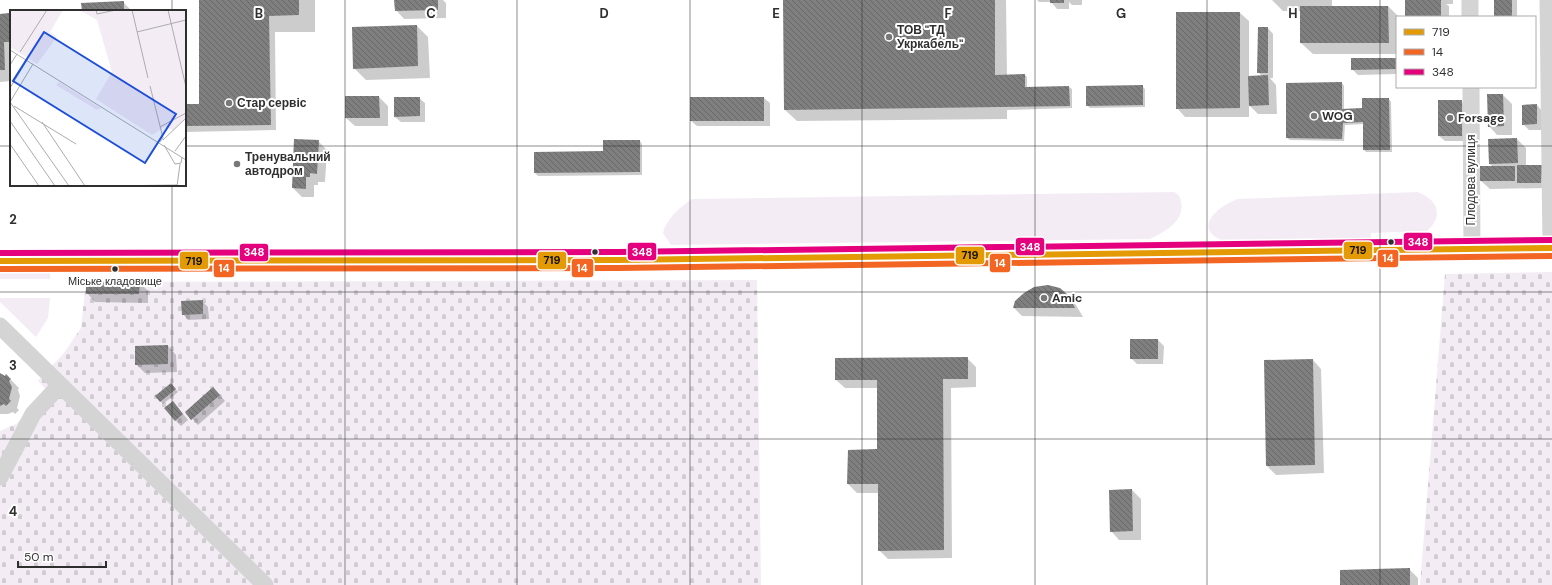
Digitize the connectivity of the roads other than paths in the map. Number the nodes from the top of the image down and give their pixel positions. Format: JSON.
{"nodes":[{"id":1,"x":1470,"y":0,"type":"edge"},
{"id":2,"x":1548,"y":0,"type":"edge"},
{"id":3,"x":1470,"y":16,"type":"edge"},
{"id":4,"x":1471,"y":88,"type":"edge"},
{"id":5,"x":1551,"y":248,"type":"edge"},
{"id":6,"x":1472,"y":249,"type":"junction"},
{"id":7,"x":0,"y":261,"type":"edge"},
{"id":8,"x":0,"y":326,"type":"edge"},
{"id":9,"x":60,"y":385,"type":"junction"},
{"id":10,"x":0,"y":477,"type":"edge"},
{"id":11,"x":265,"y":585,"type":"edge"}],
"edges":[{"from":1,"to":3,"type":"street"},
{"from":2,"to":5,"type":"street"},
{"from":4,"to":6,"type":"street","name":"Плодова вулиця"},
{"from":5,"to":6,"type":"main road"},
{"from":6,"to":7,"type":"main road"},
{"from":8,"to":9,"type":"street"},
{"from":9,"to":10,"type":"street"},
{"from":9,"to":11,"type":"street"}]}
